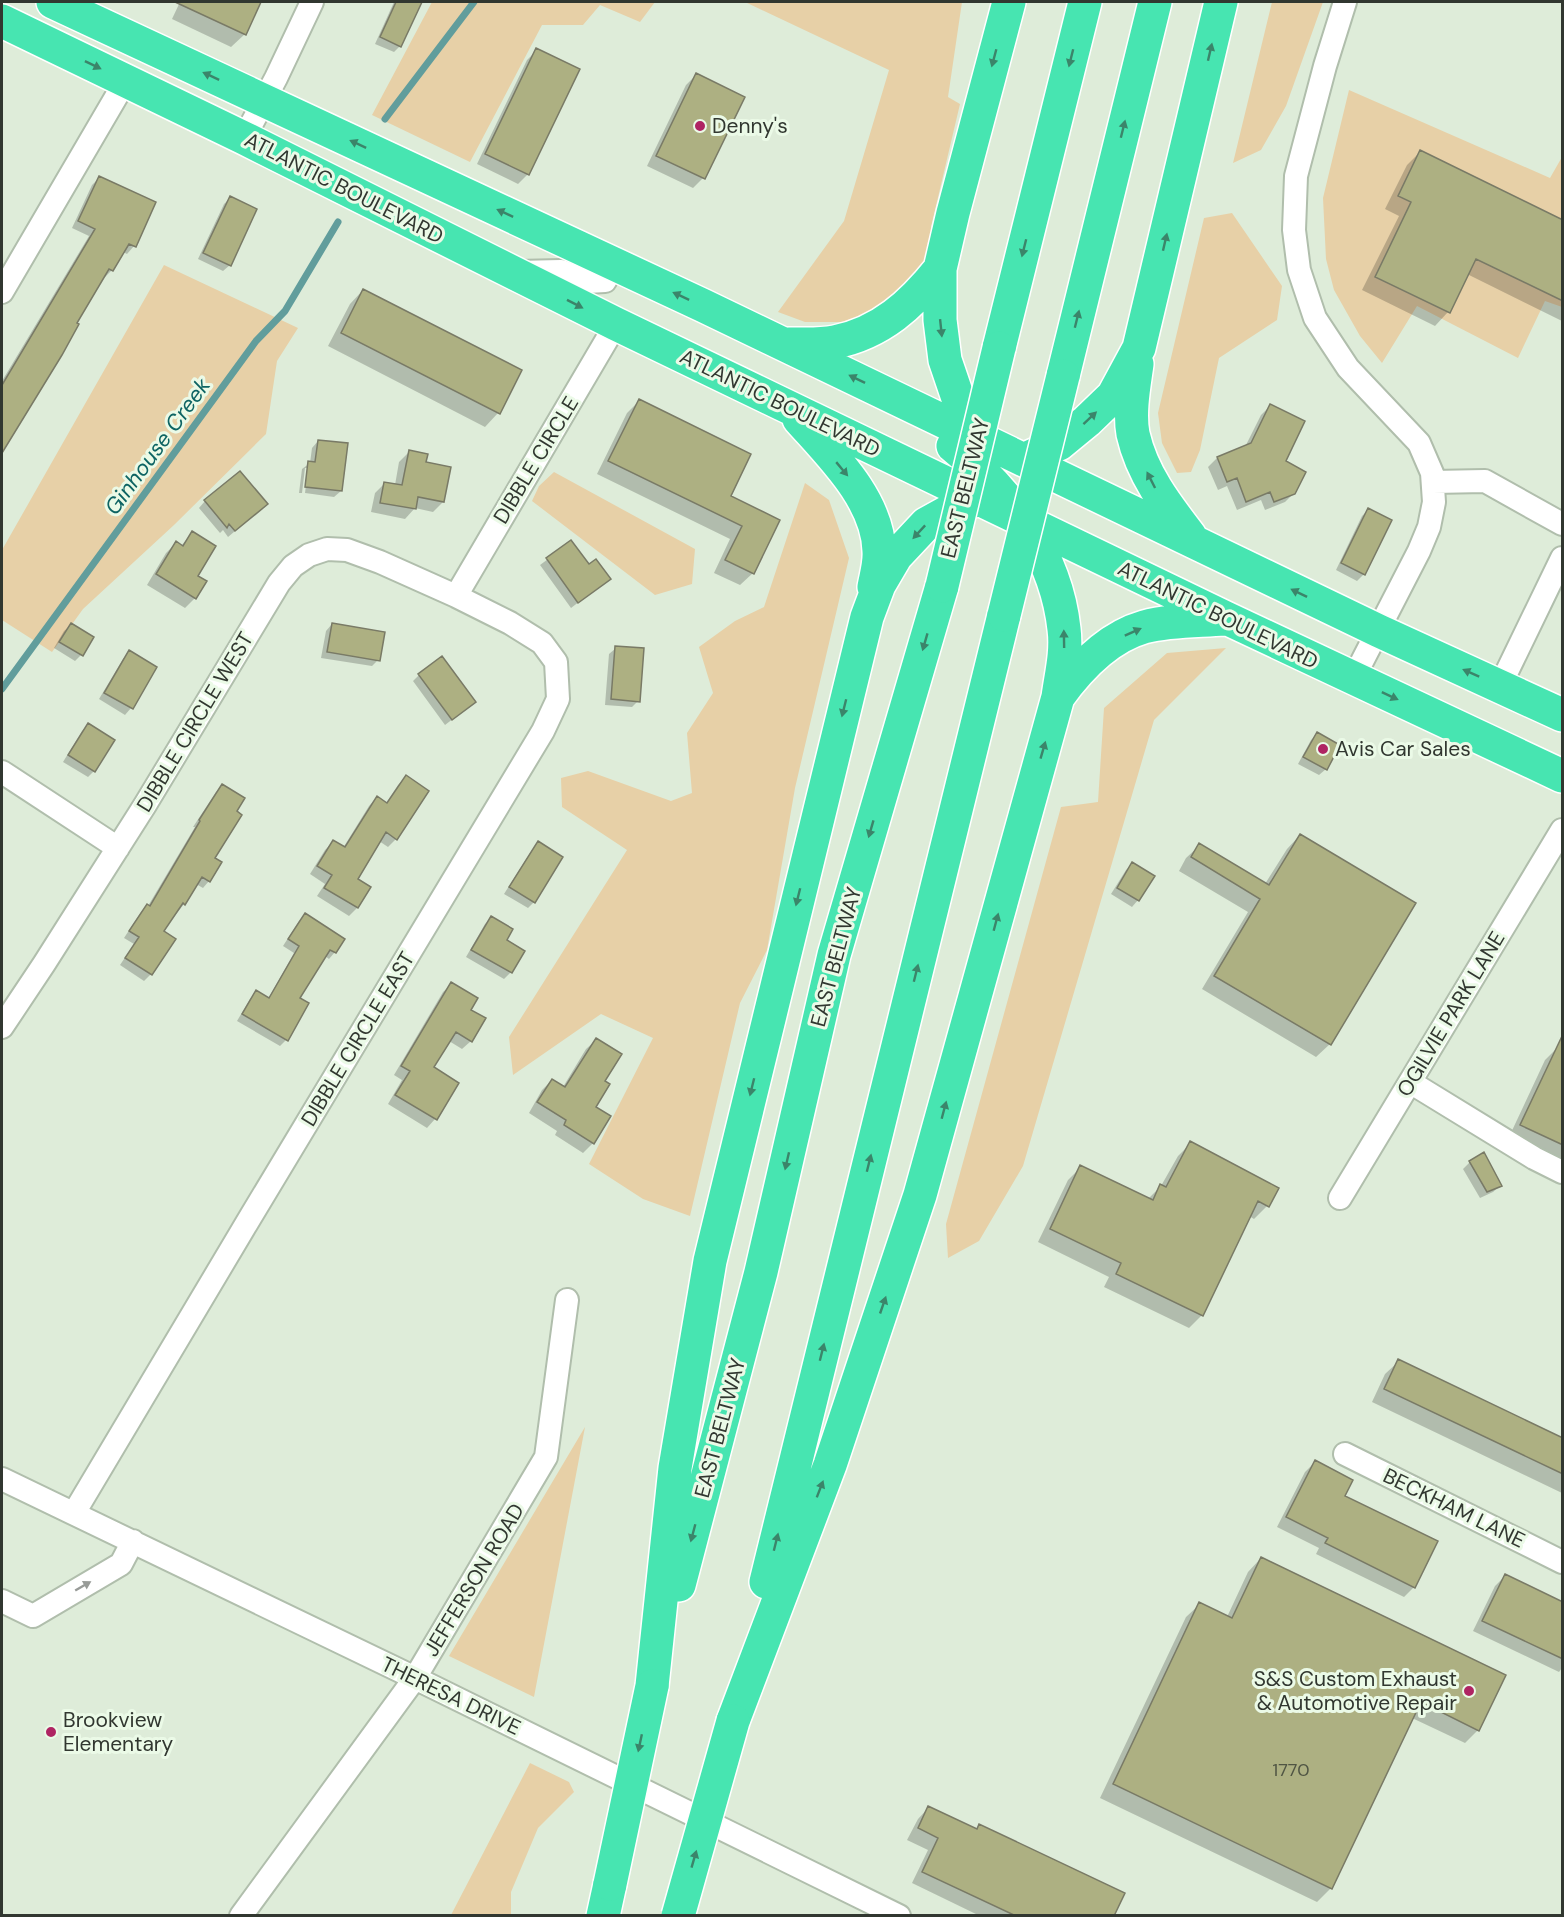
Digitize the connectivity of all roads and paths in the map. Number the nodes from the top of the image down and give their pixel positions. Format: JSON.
{"nodes":[{"id":1,"x":54,"y":2,"type":"edge"},
{"id":2,"x":312,"y":2,"type":"edge"},
{"id":3,"x":1010,"y":2,"type":"edge"},
{"id":4,"x":1085,"y":2,"type":"edge"},
{"id":5,"x":1155,"y":2,"type":"edge"},
{"id":6,"x":1221,"y":2,"type":"edge"},
{"id":7,"x":1345,"y":2,"type":"edge"},
{"id":8,"x":2,"y":21,"type":"edge"},
{"id":9,"x":126,"y":81,"type":"junction"},
{"id":10,"x":264,"y":101,"type":"junction"},
{"id":11,"x":244,"y":138,"type":"junction"},
{"id":12,"x":614,"y":264,"type":"junction"},
{"id":13,"x":940,"y":269,"type":"junction"},
{"id":14,"x":512,"y":272,"type":"junction"},
{"id":15,"x":2,"y":292,"type":"edge"},
{"id":16,"x":616,"y":324,"type":"junction"},
{"id":17,"x":784,"y":345,"type":"junction"},
{"id":18,"x":1139,"y":348,"type":"junction"},
{"id":19,"x":886,"y":393,"type":"junction"},
{"id":20,"x":790,"y":408,"type":"junction"},
{"id":21,"x":980,"y":438,"type":"junction"},
{"id":22,"x":1001,"y":480,"type":"junction"},
{"id":23,"x":1433,"y":482,"type":"junction"},
{"id":24,"x":1023,"y":521,"type":"junction"},
{"id":25,"x":1563,"y":524,"type":"edge"},
{"id":26,"x":1197,"y":544,"type":"junction"},
{"id":27,"x":1091,"y":554,"type":"junction"},
{"id":28,"x":1563,"y":558,"type":"edge"},
{"id":29,"x":456,"y":596,"type":"junction"},
{"id":30,"x":867,"y":617,"type":"junction"},
{"id":31,"x":1226,"y":618,"type":"junction"},
{"id":32,"x":1379,"y":631,"type":"junction"},
{"id":33,"x":1353,"y":679,"type":"junction"},
{"id":34,"x":1500,"y":686,"type":"junction"},
{"id":35,"x":1058,"y":697,"type":"junction"},
{"id":36,"x":1563,"y":715,"type":"edge"},
{"id":37,"x":2,"y":772,"type":"edge"},
{"id":38,"x":1563,"y":776,"type":"edge"},
{"id":39,"x":1563,"y":830,"type":"edge"},
{"id":40,"x":118,"y":848,"type":"junction"},
{"id":41,"x":2,"y":1027,"type":"edge"},
{"id":42,"x":1410,"y":1082,"type":"junction"},
{"id":43,"x":1563,"y":1172,"type":"edge"},
{"id":44,"x":1340,"y":1198,"type":"dead end"},
{"id":45,"x":567,"y":1300,"type":"dead end"},
{"id":46,"x":1345,"y":1454,"type":"dead end"},
{"id":47,"x":2,"y":1479,"type":"edge"},
{"id":48,"x":74,"y":1513,"type":"junction"},
{"id":49,"x":133,"y":1541,"type":"junction"},
{"id":50,"x":1563,"y":1562,"type":"edge"},
{"id":51,"x":2,"y":1601,"type":"edge"},
{"id":52,"x":415,"y":1678,"type":"junction"},
{"id":53,"x":652,"y":1686,"type":"junction"},
{"id":54,"x":733,"y":1721,"type":"junction"},
{"id":55,"x":241,"y":1916,"type":"edge"},
{"id":56,"x":603,"y":1916,"type":"edge"},
{"id":57,"x":678,"y":1916,"type":"edge"},
{"id":58,"x":899,"y":1916,"type":"edge"}],
"edges":[{"from":10,"to":1,"type":"highway","name":"ATLANTIC BOULEVARD","one_way":true},
{"from":2,"to":10,"type":"street"},
{"from":3,"to":13,"type":"highway","one_way":true},
{"from":4,"to":53,"type":"highway","name":"EAST BELTWAY","one_way":true,"bridge":true},
{"from":54,"to":5,"type":"highway","one_way":true,"bridge":true},
{"from":18,"to":6,"type":"highway","one_way":true},
{"from":7,"to":23,"type":"street"},
{"from":8,"to":9,"type":"highway","name":"ATLANTIC BOULEVARD","one_way":true},
{"from":9,"to":11,"type":"highway","name":"ATLANTIC BOULEVARD"},
{"from":9,"to":15,"type":"street"},
{"from":10,"to":11,"type":"street"},
{"from":12,"to":10,"type":"highway","name":"ATLANTIC BOULEVARD","one_way":true},
{"from":11,"to":14,"type":"highway","name":"ATLANTIC BOULEVARD"},
{"from":12,"to":14,"type":"street"},
{"from":17,"to":12,"type":"highway","name":"ATLANTIC BOULEVARD","one_way":true},
{"from":13,"to":17,"type":"highway"},
{"from":13,"to":21,"type":"highway","one_way":true},
{"from":14,"to":16,"type":"highway","name":"ATLANTIC BOULEVARD","one_way":true},
{"from":16,"to":20,"type":"highway","name":"ATLANTIC BOULEVARD"},
{"from":16,"to":29,"type":"street","name":"DIBBLE CIRCLE"},
{"from":19,"to":17,"type":"highway","name":"ATLANTIC BOULEVARD","one_way":true},
{"from":22,"to":18,"type":"highway","one_way":true},
{"from":26,"to":18,"type":"highway","one_way":true},
{"from":19,"to":21,"type":"highway","name":"ATLANTIC BOULEVARD"},
{"from":19,"to":22,"type":"highway"},
{"from":20,"to":22,"type":"highway","name":"ATLANTIC BOULEVARD"},
{"from":20,"to":30,"type":"highway","one_way":true},
{"from":21,"to":22,"type":"highway","name":"ATLANTIC BOULEVARD"},
{"from":22,"to":24,"type":"highway"},
{"from":22,"to":26,"type":"highway"},
{"from":22,"to":27,"type":"highway"},
{"from":22,"to":30,"type":"highway","one_way":true},
{"from":23,"to":25,"type":"street"},
{"from":23,"to":32,"type":"street"},
{"from":24,"to":27,"type":"highway","name":"ATLANTIC BOULEVARD"},
{"from":35,"to":24,"type":"highway","one_way":true},
{"from":32,"to":26,"type":"highway","one_way":true},
{"from":27,"to":31,"type":"highway","name":"ATLANTIC BOULEVARD"},
{"from":28,"to":34,"type":"street"},
{"from":29,"to":40,"type":"street","name":"DIBBLE CIRCLE WEST"},
{"from":29,"to":48,"type":"street","name":"DIBBLE CIRCLE EAST"},
{"from":30,"to":53,"type":"highway","one_way":true},
{"from":31,"to":33,"type":"highway","name":"ATLANTIC BOULEVARD"},
{"from":35,"to":31,"type":"highway","one_way":true},
{"from":32,"to":33,"type":"street"},
{"from":34,"to":32,"type":"highway","one_way":true},
{"from":33,"to":38,"type":"highway","name":"ATLANTIC BOULEVARD","one_way":true},
{"from":34,"to":36,"type":"highway"},
{"from":54,"to":35,"type":"highway","one_way":true},
{"from":37,"to":40,"type":"street"},
{"from":39,"to":42,"type":"street","name":"OGILVIE PARK LANE"},
{"from":40,"to":41,"type":"street","name":"DIBBLE CIRCLE WEST"},
{"from":42,"to":43,"type":"street"},
{"from":42,"to":44,"type":"street","name":"OGILVIE PARK LANE"},
{"from":45,"to":52,"type":"street","name":"JEFFERSON ROAD"},
{"from":46,"to":50,"type":"street","name":"BECKHAM LANE"},
{"from":47,"to":48,"type":"street","name":"THERESA DRIVE"},
{"from":48,"to":49,"type":"street","name":"THERESA DRIVE"},
{"from":51,"to":49,"type":"street","one_way":true},
{"from":49,"to":52,"type":"street","name":"THERESA DRIVE"},
{"from":52,"to":55,"type":"street","name":"JEFFERSON ROAD"},
{"from":52,"to":58,"type":"street","name":"THERESA DRIVE"},
{"from":53,"to":56,"type":"highway","name":"EAST BELTWAY","one_way":true,"bridge":true},
{"from":57,"to":54,"type":"highway","one_way":true,"bridge":true}]}
